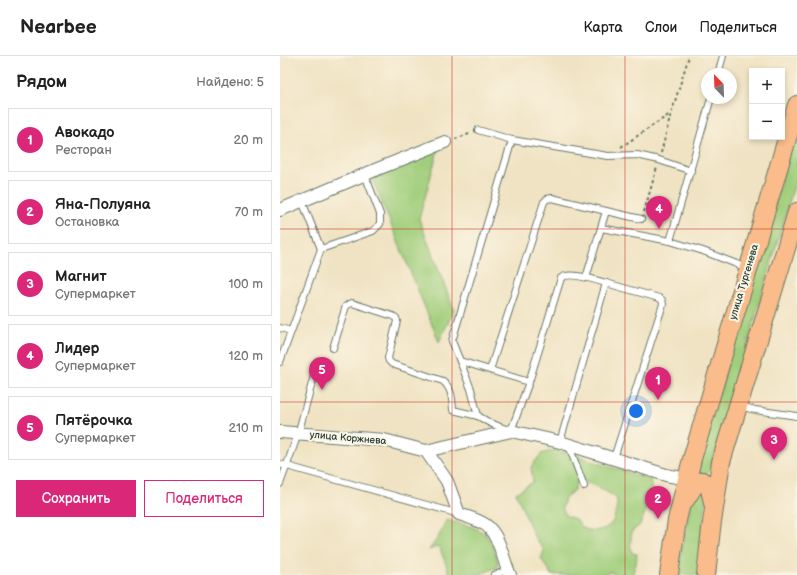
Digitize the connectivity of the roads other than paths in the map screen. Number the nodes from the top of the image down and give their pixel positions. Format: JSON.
{"nodes":[{"id":1,"x":723,"y":56,"type":"edge"},
{"id":2,"x":720,"y":68,"type":"edge"},
{"id":3,"x":709,"y":104,"type":"edge"},
{"id":4,"x":797,"y":105,"type":"edge"},
{"id":5,"x":478,"y":130,"type":"road end"},
{"id":6,"x":512,"y":140,"type":"junction"},
{"id":7,"x":445,"y":142,"type":"road end"},
{"id":8,"x":691,"y":171,"type":"junction"},
{"id":9,"x":365,"y":175,"type":"junction"},
{"id":10,"x":302,"y":201,"type":"junction"},
{"id":11,"x":280,"y":210,"type":"edge"},
{"id":12,"x":606,"y":211,"type":"junction"},
{"id":13,"x":797,"y":212,"type":"edge"},
{"id":14,"x":642,"y":219,"type":"road end"},
{"id":15,"x":601,"y":228,"type":"junction"},
{"id":16,"x":670,"y":241,"type":"junction"},
{"id":17,"x":321,"y":250,"type":"junction"},
{"id":18,"x":748,"y":268,"type":"junction"},
{"id":19,"x":586,"y":278,"type":"junction"},
{"id":20,"x":606,"y":283,"type":"junction"},
{"id":21,"x":280,"y":328,"type":"edge"},
{"id":22,"x":292,"y":331,"type":"junction"},
{"id":23,"x":333,"y":348,"type":"dead end"},
{"id":24,"x":318,"y":361,"type":"dead end"},
{"id":25,"x":460,"y":361,"type":"junction"},
{"id":26,"x":280,"y":362,"type":"edge"},
{"id":27,"x":490,"y":370,"type":"junction"},
{"id":28,"x":528,"y":382,"type":"junction"},
{"id":29,"x":739,"y":406,"type":"junction"},
{"id":30,"x":478,"y":416,"type":"junction"},
{"id":31,"x":797,"y":416,"type":"edge"},
{"id":32,"x":511,"y":431,"type":"junction"},
{"id":33,"x":280,"y":432,"type":"edge"},
{"id":34,"x":298,"y":434,"type":"junction"},
{"id":35,"x":565,"y":444,"type":"junction"},
{"id":36,"x":426,"y":452,"type":"junction"},
{"id":37,"x":614,"y":458,"type":"junction"},
{"id":38,"x":692,"y":459,"type":"junction"},
{"id":39,"x":721,"y":462,"type":"junction"},
{"id":40,"x":283,"y":464,"type":"edge"},
{"id":41,"x":693,"y":480,"type":"junction"},
{"id":42,"x":280,"y":484,"type":"edge"},
{"id":43,"x":584,"y":486,"type":"dead end"},
{"id":44,"x":714,"y":506,"type":"junction"},
{"id":45,"x":459,"y":514,"type":"junction"},
{"id":46,"x":509,"y":572,"type":"edge"},
{"id":47,"x":494,"y":575,"type":"edge"},
{"id":48,"x":669,"y":575,"type":"edge"},
{"id":49,"x":706,"y":575,"type":"edge"}],
"edges":[{"from":1,"to":2,"type":"lane"},
{"from":3,"to":8,"type":"lane"},
{"from":4,"to":18,"type":"main road","name":"улица Тургенева"},
{"from":5,"to":6,"type":"lane"},
{"from":6,"to":8,"type":"lane"},
{"from":6,"to":25,"type":"lane"},
{"from":7,"to":9,"type":"street"},
{"from":8,"to":16,"type":"lane"},
{"from":9,"to":10,"type":"street"},
{"from":9,"to":17,"type":"lane"},
{"from":10,"to":11,"type":"street"},
{"from":10,"to":17,"type":"lane"},
{"from":12,"to":14,"type":"lane"},
{"from":12,"to":15,"type":"lane"},
{"from":12,"to":27,"type":"lane"},
{"from":13,"to":29,"type":"main road"},
{"from":15,"to":16,"type":"lane"},
{"from":15,"to":19,"type":"lane"},
{"from":16,"to":18,"type":"lane"},
{"from":17,"to":22,"type":"lane"},
{"from":18,"to":38,"type":"main road","name":"улица Тургенева"},
{"from":19,"to":20,"type":"lane"},
{"from":19,"to":28,"type":"lane"},
{"from":20,"to":35,"type":"lane"},
{"from":20,"to":37,"type":"lane"},
{"from":21,"to":22,"type":"lane"},
{"from":22,"to":26,"type":"lane"},
{"from":23,"to":30,"type":"lane"},
{"from":24,"to":34,"type":"lane"},
{"from":25,"to":27,"type":"lane"},
{"from":25,"to":30,"type":"lane"},
{"from":27,"to":28,"type":"lane"},
{"from":28,"to":32,"type":"lane"},
{"from":29,"to":31,"type":"lane"},
{"from":29,"to":39,"type":"main road"},
{"from":30,"to":32,"type":"lane"},
{"from":32,"to":35,"type":"street"},
{"from":32,"to":36,"type":"street"},
{"from":33,"to":34,"type":"street","name":"улица Коржнева"},
{"from":34,"to":36,"type":"street","name":"улица Коржнева"},
{"from":34,"to":40,"type":"lane"},
{"from":35,"to":37,"type":"street"},
{"from":35,"to":43,"type":"lane"},
{"from":36,"to":45,"type":"street"},
{"from":37,"to":41,"type":"street"},
{"from":38,"to":39,"type":"main road"},
{"from":38,"to":41,"type":"main road","name":"улица Тургенева"},
{"from":39,"to":44,"type":"main road"},
{"from":40,"to":42,"type":"lane"},
{"from":40,"to":45,"type":"lane"},
{"from":41,"to":44,"type":"main road"},
{"from":41,"to":48,"type":"main road","name":"улица Тургенева"},
{"from":44,"to":49,"type":"main road"},
{"from":45,"to":46,"type":"street"},
{"from":46,"to":47,"type":"lane"}]}
